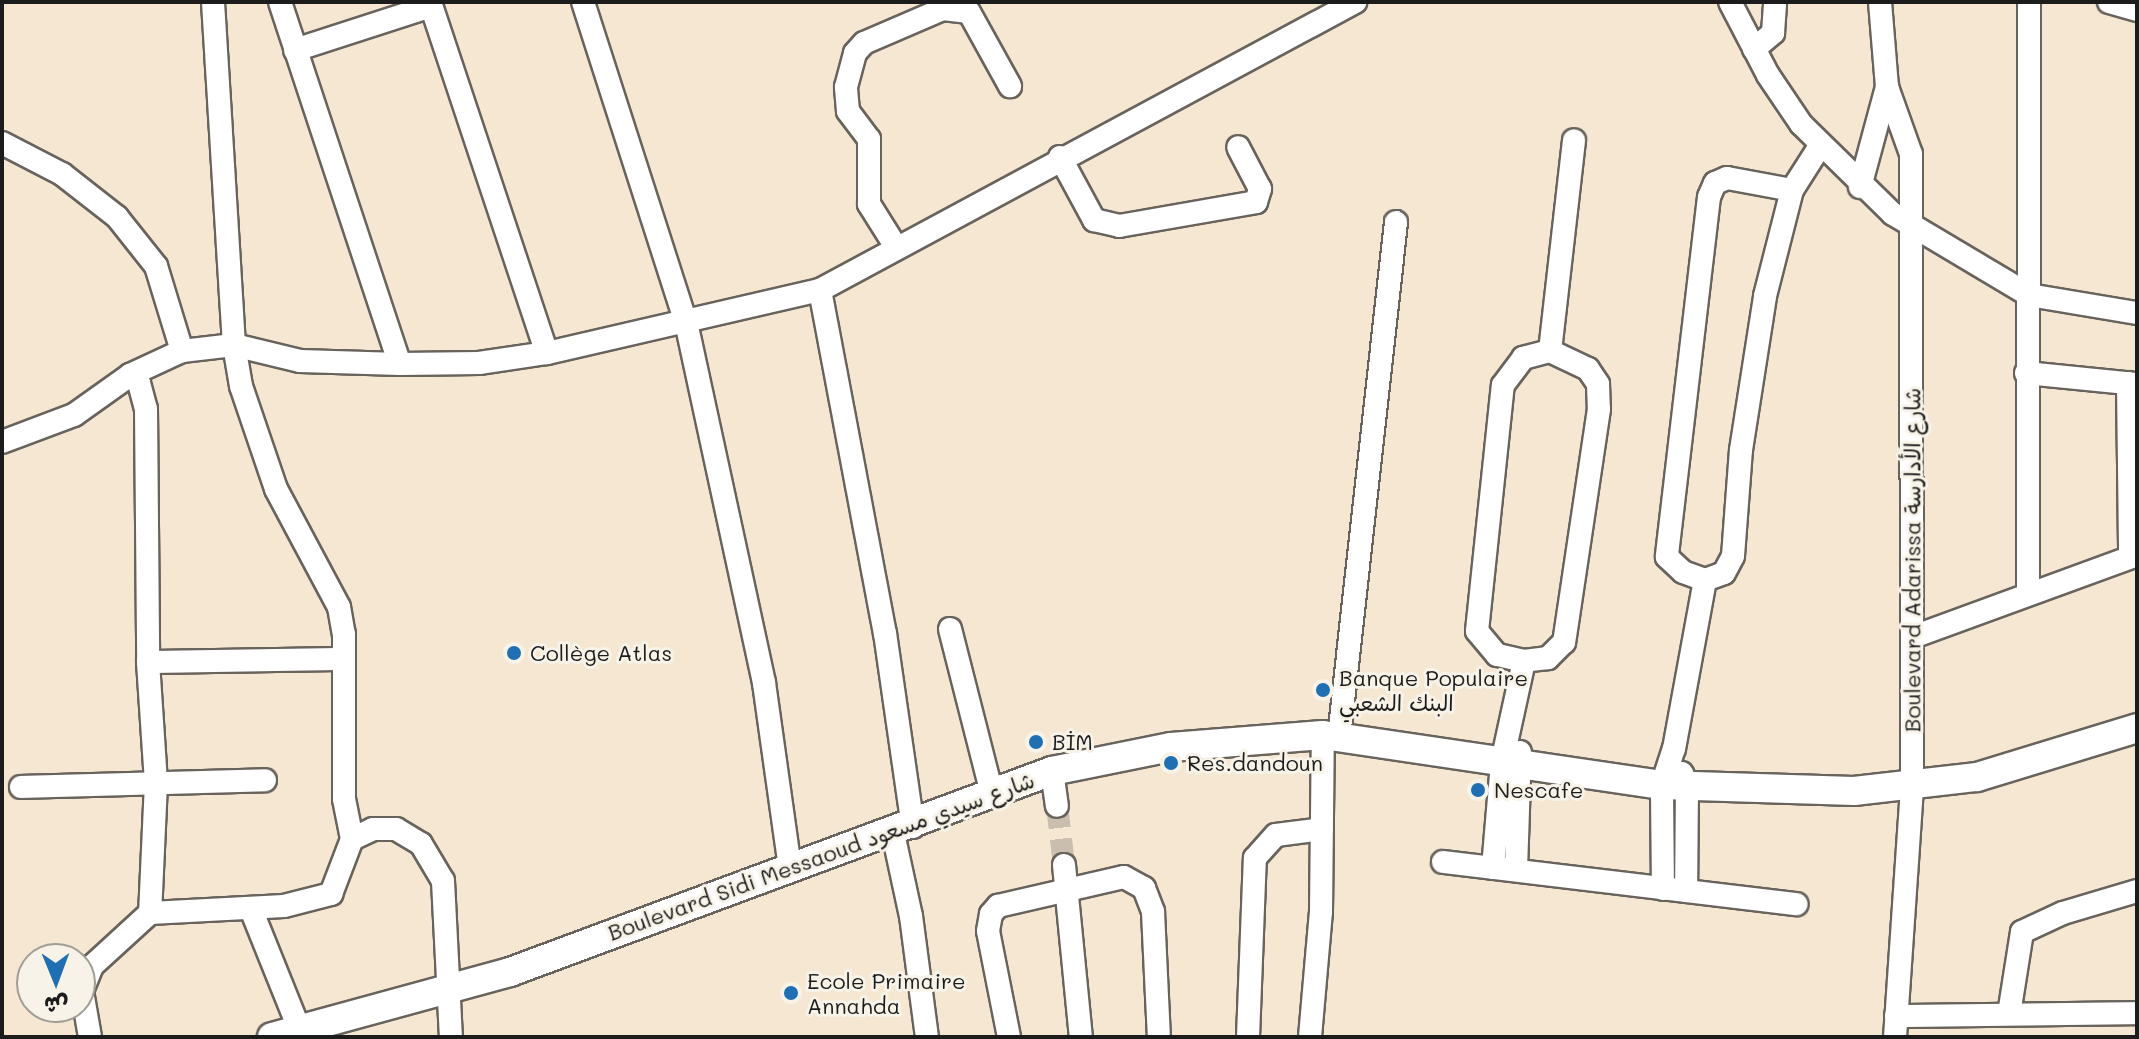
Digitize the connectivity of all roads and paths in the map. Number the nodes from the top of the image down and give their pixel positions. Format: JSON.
{"nodes":[{"id":1,"x":213,"y":2,"type":"edge"},
{"id":2,"x":280,"y":2,"type":"edge"},
{"id":3,"x":583,"y":2,"type":"edge"},
{"id":4,"x":1355,"y":2,"type":"edge"},
{"id":5,"x":1730,"y":2,"type":"edge"},
{"id":6,"x":1775,"y":2,"type":"edge"},
{"id":7,"x":1880,"y":2,"type":"edge"},
{"id":8,"x":2029,"y":2,"type":"edge"},
{"id":9,"x":2109,"y":2,"type":"edge"},
{"id":10,"x":431,"y":4,"type":"edge"},
{"id":11,"x":2137,"y":10,"type":"edge"},
{"id":12,"x":1754,"y":49,"type":"junction"},
{"id":13,"x":295,"y":50,"type":"junction"},
{"id":14,"x":1010,"y":86,"type":"dead end"},
{"id":15,"x":1887,"y":87,"type":"junction"},
{"id":16,"x":1574,"y":140,"type":"dead end"},
{"id":17,"x":2,"y":143,"type":"edge"},
{"id":18,"x":1820,"y":146,"type":"junction"},
{"id":19,"x":1238,"y":147,"type":"dead end"},
{"id":20,"x":1060,"y":157,"type":"junction"},
{"id":21,"x":1860,"y":187,"type":"junction"},
{"id":22,"x":1792,"y":190,"type":"junction"},
{"id":23,"x":1396,"y":222,"type":"dead end"},
{"id":24,"x":1910,"y":226,"type":"junction"},
{"id":25,"x":896,"y":247,"type":"junction"},
{"id":26,"x":820,"y":290,"type":"junction"},
{"id":27,"x":2029,"y":295,"type":"junction"},
{"id":28,"x":2137,"y":313,"type":"edge"},
{"id":29,"x":686,"y":322,"type":"junction"},
{"id":30,"x":234,"y":345,"type":"junction"},
{"id":31,"x":182,"y":351,"type":"junction"},
{"id":32,"x":1550,"y":351,"type":"junction"},
{"id":33,"x":547,"y":353,"type":"junction"},
{"id":34,"x":400,"y":364,"type":"junction"},
{"id":35,"x":2026,"y":373,"type":"junction"},
{"id":36,"x":130,"y":375,"type":"junction"},
{"id":37,"x":2133,"y":384,"type":"edge"},
{"id":38,"x":2,"y":442,"type":"edge"},
{"id":39,"x":2134,"y":556,"type":"edge"},
{"id":40,"x":1705,"y":580,"type":"junction"},
{"id":41,"x":2028,"y":594,"type":"junction"},
{"id":42,"x":950,"y":629,"type":"dead end"},
{"id":43,"x":1913,"y":637,"type":"junction"},
{"id":44,"x":343,"y":659,"type":"junction"},
{"id":45,"x":1524,"y":661,"type":"junction"},
{"id":46,"x":148,"y":662,"type":"junction"},
{"id":47,"x":2137,"y":728,"type":"edge"},
{"id":48,"x":1331,"y":736,"type":"junction"},
{"id":49,"x":1512,"y":764,"type":"junction"},
{"id":50,"x":1052,"y":771,"type":"junction"},
{"id":51,"x":265,"y":780,"type":"dead end"},
{"id":52,"x":156,"y":783,"type":"junction"},
{"id":53,"x":1674,"y":786,"type":"junction"},
{"id":54,"x":21,"y":787,"type":"dead end"},
{"id":55,"x":1912,"y":788,"type":"junction"},
{"id":56,"x":992,"y":794,"type":"junction"},
{"id":57,"x":1057,"y":806,"type":"tunnel mouth"},
{"id":58,"x":1322,"y":829,"type":"junction"},
{"id":59,"x":903,"y":830,"type":"junction"},
{"id":60,"x":352,"y":839,"type":"junction"},
{"id":61,"x":1443,"y":862,"type":"dead end"},
{"id":62,"x":1064,"y":865,"type":"tunnel mouth"},
{"id":63,"x":790,"y":868,"type":"junction"},
{"id":64,"x":1493,"y":868,"type":"junction"},
{"id":65,"x":1516,"y":870,"type":"junction"},
{"id":66,"x":1066,"y":888,"type":"junction"},
{"id":67,"x":1663,"y":889,"type":"junction"},
{"id":68,"x":1686,"y":891,"type":"junction"},
{"id":69,"x":2137,"y":891,"type":"edge"},
{"id":70,"x":1797,"y":904,"type":"dead end"},
{"id":71,"x":251,"y":909,"type":"junction"},
{"id":72,"x":150,"y":913,"type":"junction"},
{"id":73,"x":448,"y":991,"type":"junction"},
{"id":74,"x":2137,"y":1013,"type":"edge"},
{"id":75,"x":2009,"y":1014,"type":"junction"},
{"id":76,"x":1896,"y":1026,"type":"edge"},
{"id":77,"x":286,"y":1034,"type":"edge"},
{"id":78,"x":90,"y":1037,"type":"edge"},
{"id":79,"x":451,"y":1037,"type":"edge"},
{"id":80,"x":927,"y":1037,"type":"edge"},
{"id":81,"x":1009,"y":1037,"type":"edge"},
{"id":82,"x":1081,"y":1037,"type":"edge"},
{"id":83,"x":1159,"y":1037,"type":"edge"},
{"id":84,"x":1248,"y":1037,"type":"edge"},
{"id":85,"x":1310,"y":1037,"type":"edge"}],
"edges":[{"from":1,"to":30,"type":"street"},
{"from":2,"to":13,"type":"street"},
{"from":3,"to":29,"type":"street"},
{"from":4,"to":20,"type":"street"},
{"from":5,"to":12,"type":"street"},
{"from":6,"to":12,"type":"street"},
{"from":7,"to":15,"type":"street","name":"Boulevard Adarissa شارع الأدارسة"},
{"from":8,"to":27,"type":"street"},
{"from":9,"to":11,"type":"street"},
{"from":10,"to":13,"type":"street"},
{"from":10,"to":33,"type":"street"},
{"from":12,"to":18,"type":"street"},
{"from":13,"to":34,"type":"street"},
{"from":14,"to":25,"type":"street"},
{"from":15,"to":21,"type":"street","name":"Boulevard Adarissa شارع الأدارسة"},
{"from":15,"to":24,"type":"street","name":"Boulevard Adarissa شارع الأدارسة"},
{"from":16,"to":32,"type":"street"},
{"from":17,"to":31,"type":"street"},
{"from":18,"to":21,"type":"street"},
{"from":18,"to":22,"type":"street"},
{"from":19,"to":20,"type":"street"},
{"from":20,"to":25,"type":"street"},
{"from":21,"to":24,"type":"street"},
{"from":22,"to":40,"type":"street"},
{"from":22,"to":40,"type":"street"},
{"from":23,"to":48,"type":"street"},
{"from":24,"to":27,"type":"street"},
{"from":24,"to":43,"type":"street","name":"Boulevard Adarissa شارع الأدارسة"},
{"from":25,"to":26,"type":"street"},
{"from":26,"to":29,"type":"street"},
{"from":26,"to":59,"type":"street"},
{"from":27,"to":28,"type":"street"},
{"from":27,"to":35,"type":"street"},
{"from":29,"to":33,"type":"street"},
{"from":29,"to":63,"type":"street"},
{"from":30,"to":31,"type":"street"},
{"from":30,"to":34,"type":"street"},
{"from":30,"to":44,"type":"street"},
{"from":31,"to":36,"type":"street"},
{"from":32,"to":45,"type":"street"},
{"from":32,"to":45,"type":"street"},
{"from":33,"to":34,"type":"street"},
{"from":35,"to":37,"type":"street"},
{"from":35,"to":41,"type":"street"},
{"from":36,"to":38,"type":"street"},
{"from":36,"to":46,"type":"street"},
{"from":37,"to":39,"type":"street"},
{"from":39,"to":41,"type":"street"},
{"from":40,"to":53,"type":"street"},
{"from":41,"to":43,"type":"street"},
{"from":42,"to":56,"type":"street"},
{"from":43,"to":55,"type":"street","name":"Boulevard Adarissa شارع الأدارسة"},
{"from":44,"to":46,"type":"street"},
{"from":44,"to":60,"type":"street"},
{"from":45,"to":49,"type":"street"},
{"from":46,"to":52,"type":"street"},
{"from":47,"to":55,"type":"street","name":"Boulevard Sidi Messaoud شارع سيدي مسعود"},
{"from":48,"to":49,"type":"street","name":"Boulevard Sidi Messaoud شارع سيدي مسعود"},
{"from":48,"to":50,"type":"street","name":"Boulevard Sidi Messaoud شارع سيدي مسعود"},
{"from":48,"to":58,"type":"street"},
{"from":49,"to":53,"type":"street","name":"Boulevard Sidi Messaoud شارع سيدي مسعود"},
{"from":49,"to":64,"type":"street"},
{"from":49,"to":65,"type":"street"},
{"from":50,"to":56,"type":"street","name":"Boulevard Sidi Messaoud شارع سيدي مسعود"},
{"from":50,"to":57,"type":"street"},
{"from":51,"to":52,"type":"street"},
{"from":52,"to":54,"type":"street"},
{"from":52,"to":72,"type":"street"},
{"from":53,"to":55,"type":"street","name":"Boulevard Sidi Messaoud شارع سيدي مسعود"},
{"from":53,"to":67,"type":"street"},
{"from":53,"to":68,"type":"street"},
{"from":55,"to":76,"type":"street","name":"Boulevard Adarissa شارع الأدارسة"},
{"from":56,"to":59,"type":"street","name":"Boulevard Sidi Messaoud شارع سيدي مسعود"},
{"from":58,"to":84,"type":"street"},
{"from":58,"to":85,"type":"street"},
{"from":59,"to":63,"type":"street","name":"Boulevard Sidi Messaoud شارع سيدي مسعود"},
{"from":59,"to":80,"type":"street"},
{"from":60,"to":71,"type":"street"},
{"from":60,"to":73,"type":"street"},
{"from":61,"to":64,"type":"street"},
{"from":62,"to":66,"type":"street"},
{"from":63,"to":73,"type":"street","name":"Boulevard Sidi Messaoud شارع سيدي مسعود"},
{"from":64,"to":65,"type":"street"},
{"from":65,"to":67,"type":"street"},
{"from":66,"to":81,"type":"street"},
{"from":66,"to":82,"type":"street"},
{"from":66,"to":83,"type":"street"},
{"from":67,"to":68,"type":"street"},
{"from":68,"to":70,"type":"street"},
{"from":69,"to":75,"type":"street"},
{"from":71,"to":72,"type":"street"},
{"from":71,"to":77,"type":"street"},
{"from":72,"to":78,"type":"street"},
{"from":73,"to":77,"type":"street","name":"Boulevard Sidi Messaoud شارع سيدي مسعود"},
{"from":73,"to":79,"type":"street"},
{"from":74,"to":75,"type":"street"},
{"from":75,"to":76,"type":"street"}]}
